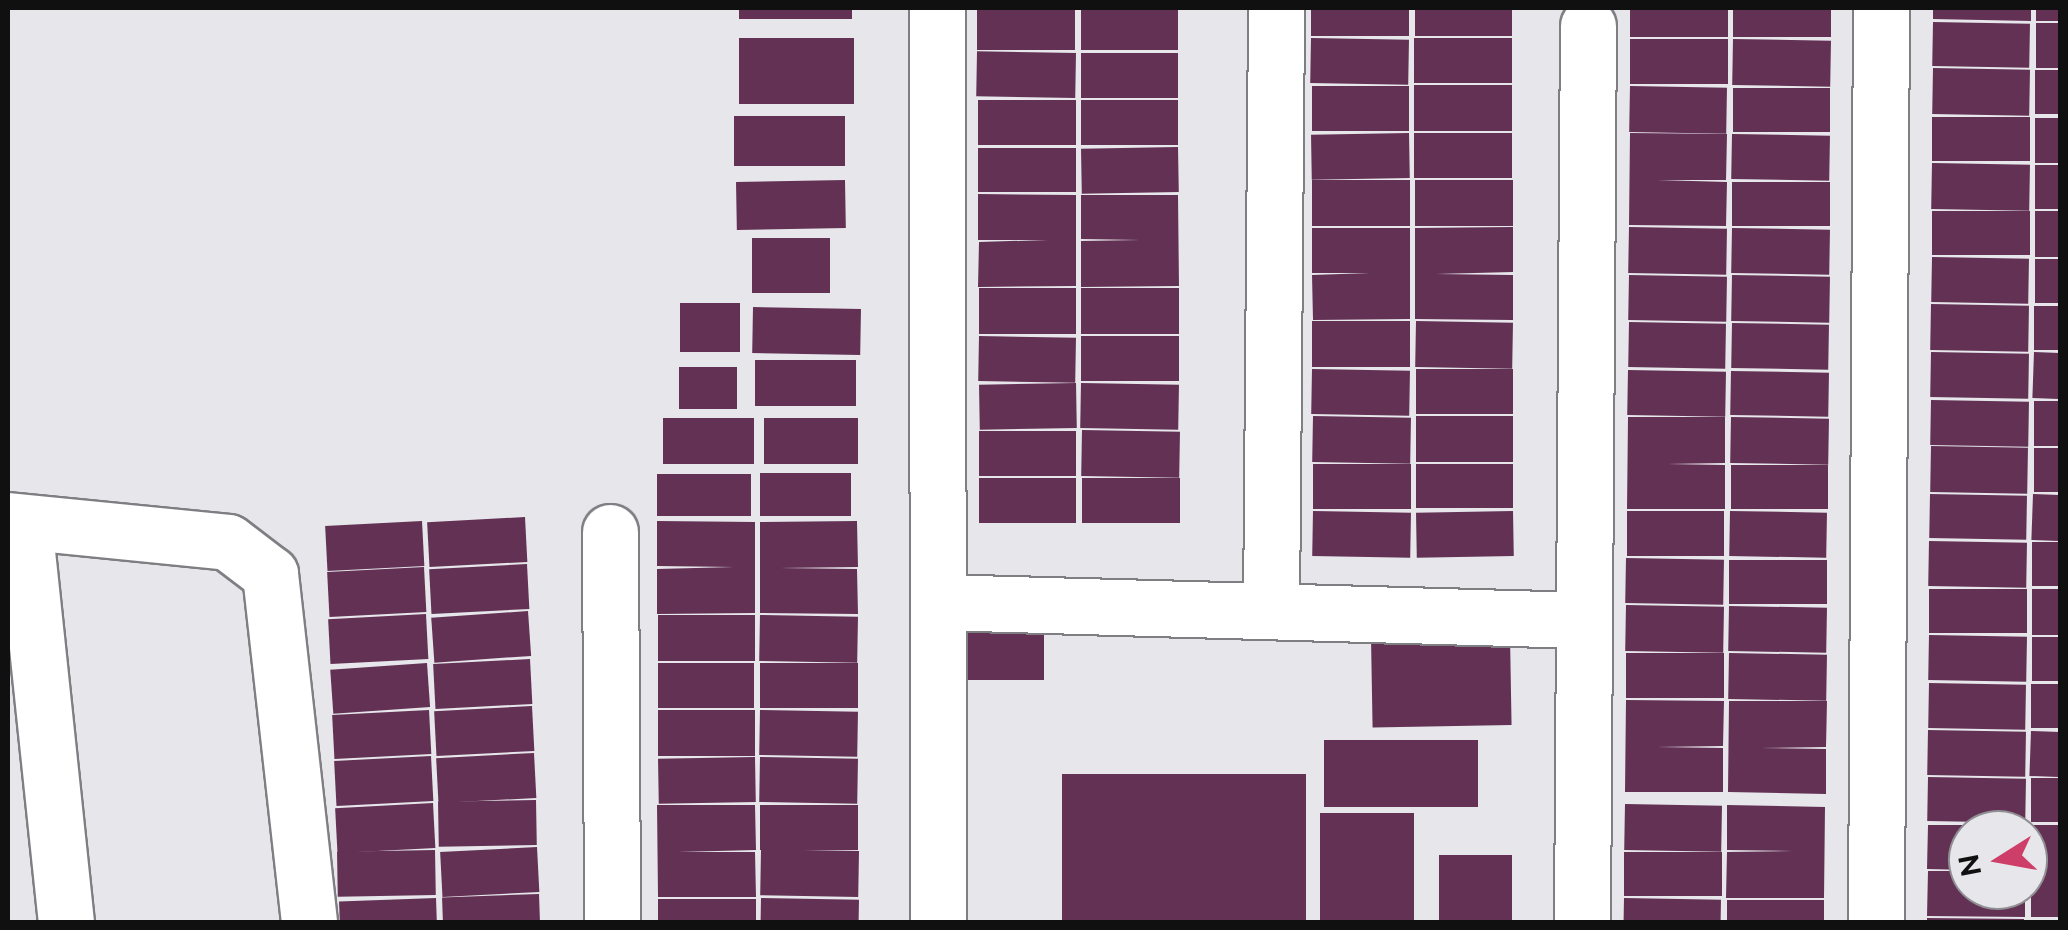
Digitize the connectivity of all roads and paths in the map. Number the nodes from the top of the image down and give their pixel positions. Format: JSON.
{"nodes":[{"id":1,"x":937,"y":8,"type":"edge"},
{"id":2,"x":1276,"y":8,"type":"edge"},
{"id":3,"x":1880,"y":8,"type":"edge"},
{"id":4,"x":1588,"y":26,"type":"dead end"},
{"id":5,"x":16,"y":522,"type":"edge"},
{"id":6,"x":610,"y":532,"type":"dead end"},
{"id":7,"x":938,"y":602,"type":"junction"},
{"id":8,"x":1270,"y":611,"type":"junction"},
{"id":9,"x":1584,"y":620,"type":"junction"},
{"id":10,"x":66,"y":922,"type":"edge"},
{"id":11,"x":309,"y":922,"type":"edge"},
{"id":12,"x":612,"y":922,"type":"edge"},
{"id":13,"x":938,"y":922,"type":"edge"},
{"id":14,"x":1582,"y":922,"type":"edge"},
{"id":15,"x":1876,"y":922,"type":"edge"}],
"edges":[{"from":1,"to":7,"type":"street"},
{"from":2,"to":8,"type":"street"},
{"from":3,"to":15,"type":"street"},
{"from":4,"to":9,"type":"street"},
{"from":5,"to":10,"type":"street"},
{"from":5,"to":11,"type":"street"},
{"from":6,"to":12,"type":"street"},
{"from":7,"to":8,"type":"street"},
{"from":7,"to":13,"type":"street"},
{"from":8,"to":9,"type":"street"},
{"from":9,"to":14,"type":"street"}]}
